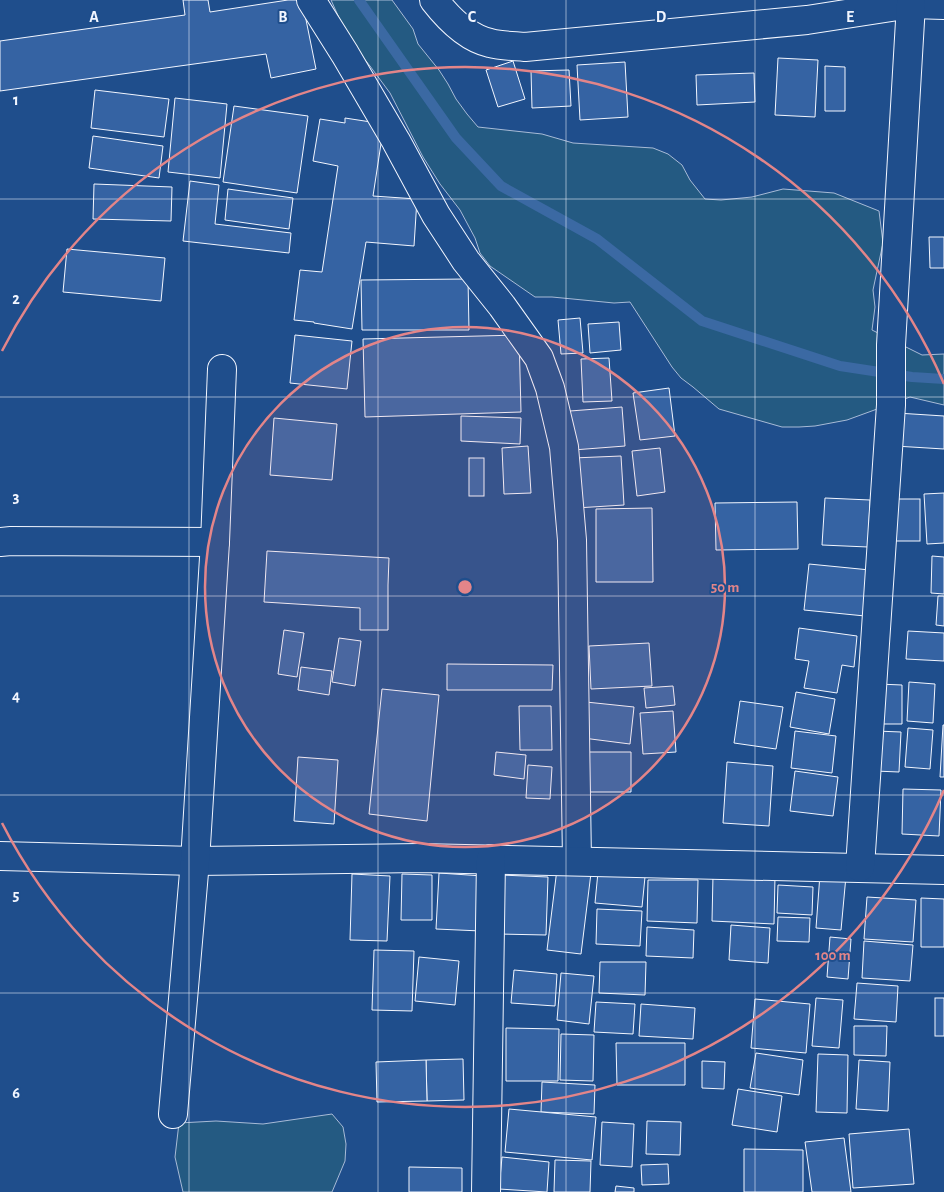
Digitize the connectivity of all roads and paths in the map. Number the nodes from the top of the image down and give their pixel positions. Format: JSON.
{"nodes":[{"id":1,"x":312,"y":0,"type":"edge"},
{"id":2,"x":434,"y":0,"type":"edge"},
{"id":3,"x":912,"y":4,"type":"junction"},
{"id":4,"x":944,"y":5,"type":"edge"},
{"id":5,"x":222,"y":368,"type":"dead end"},
{"id":6,"x":0,"y":542,"type":"edge"},
{"id":7,"x":215,"y":542,"type":"junction"},
{"id":8,"x":0,"y":856,"type":"edge"},
{"id":9,"x":491,"y":859,"type":"junction"},
{"id":10,"x":195,"y":861,"type":"junction"},
{"id":11,"x":577,"y":861,"type":"junction"},
{"id":12,"x":860,"y":867,"type":"junction"},
{"id":13,"x":944,"y":870,"type":"edge"},
{"id":14,"x":173,"y":1114,"type":"dead end"},
{"id":15,"x":486,"y":1192,"type":"edge"}],
"edges":[{"from":1,"to":11,"type":"street"},
{"from":2,"to":3,"type":"street"},
{"from":3,"to":4,"type":"street"},
{"from":3,"to":12,"type":"street"},
{"from":5,"to":7,"type":"street"},
{"from":6,"to":7,"type":"street"},
{"from":7,"to":10,"type":"street"},
{"from":8,"to":10,"type":"street"},
{"from":9,"to":10,"type":"street"},
{"from":9,"to":11,"type":"street"},
{"from":9,"to":15,"type":"street"},
{"from":10,"to":14,"type":"street"},
{"from":11,"to":12,"type":"street"},
{"from":12,"to":13,"type":"street"}]}
